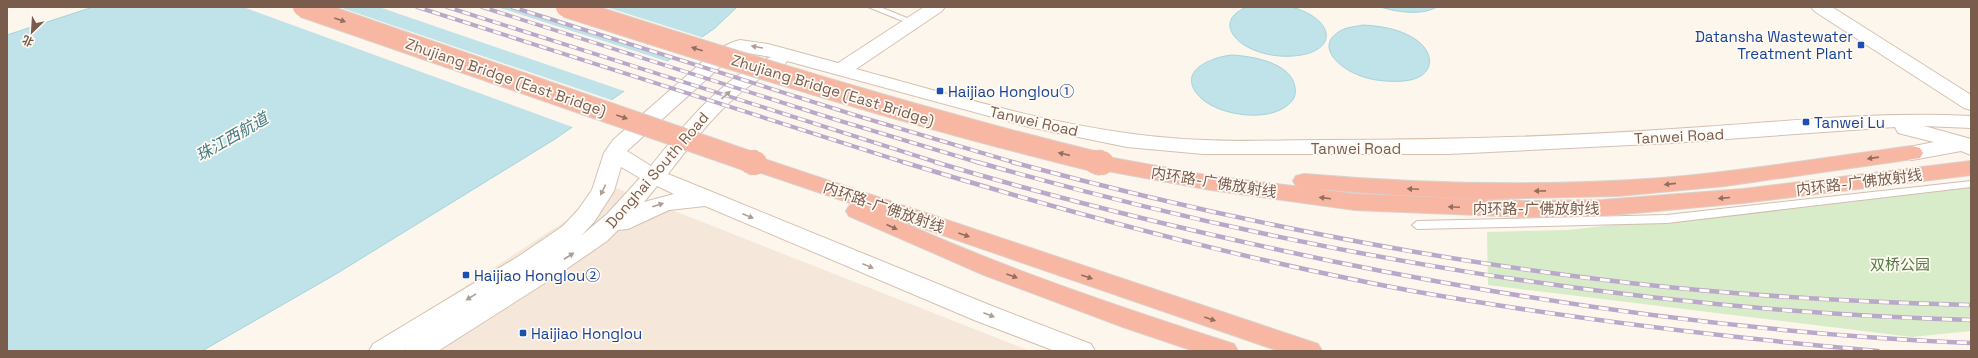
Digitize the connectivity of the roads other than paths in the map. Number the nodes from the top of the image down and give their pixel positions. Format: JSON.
{"nodes":[{"id":1,"x":303,"y":7,"type":"edge"},
{"id":2,"x":566,"y":7,"type":"edge"},
{"id":3,"x":872,"y":7,"type":"edge"},
{"id":4,"x":936,"y":7,"type":"edge"},
{"id":5,"x":1820,"y":7,"type":"edge"},
{"id":6,"x":1840,"y":7,"type":"edge"},
{"id":7,"x":913,"y":22,"type":"junction"},
{"id":8,"x":802,"y":59,"type":"junction"},
{"id":9,"x":841,"y":70,"type":"junction"},
{"id":10,"x":1971,"y":89,"type":"edge"},
{"id":11,"x":1971,"y":104,"type":"edge"},
{"id":12,"x":1879,"y":121,"type":"junction"},
{"id":13,"x":1971,"y":122,"type":"edge"},
{"id":14,"x":1970,"y":144,"type":"edge"},
{"id":15,"x":615,"y":153,"type":"junction"},
{"id":16,"x":1912,"y":153,"type":"junction"},
{"id":17,"x":755,"y":163,"type":"junction"},
{"id":18,"x":1102,"y":163,"type":"junction"},
{"id":19,"x":1971,"y":168,"type":"edge"},
{"id":20,"x":654,"y":176,"type":"junction"},
{"id":21,"x":1971,"y":184,"type":"edge"},
{"id":22,"x":712,"y":201,"type":"junction"},
{"id":23,"x":1417,"y":225,"type":"dead end"},
{"id":24,"x":599,"y":235,"type":"junction"},
{"id":25,"x":382,"y":351,"type":"edge"},
{"id":26,"x":418,"y":351,"type":"edge"},
{"id":27,"x":1082,"y":351,"type":"edge"},
{"id":28,"x":1225,"y":351,"type":"edge"},
{"id":29,"x":1309,"y":351,"type":"edge"}],
"edges":[{"from":1,"to":17,"type":"highway","name":"Zhujiang Bridge (East Bridge)","one_way":true,"bridge":true},
{"from":18,"to":2,"type":"highway","name":"Zhujiang Bridge (East Bridge)","one_way":true,"bridge":true},
{"from":3,"to":7,"type":"lane"},
{"from":4,"to":7,"type":"street"},
{"from":5,"to":11,"type":"street"},
{"from":6,"to":10,"type":"street"},
{"from":7,"to":9,"type":"street"},
{"from":8,"to":9,"type":"street","name":"Donghai South Road"},
{"from":8,"to":15,"type":"street","name":"Donghai South Road","one_way":true},
{"from":20,"to":8,"type":"street","name":"Donghai South Road","one_way":true},
{"from":9,"to":12,"type":"street","name":"Tanwei Road"},
{"from":12,"to":13,"type":"street","name":"Tanwei Road"},
{"from":12,"to":14,"type":"street"},
{"from":12,"to":16,"type":"street"},
{"from":14,"to":16,"type":"street"},
{"from":15,"to":20,"type":"street"},
{"from":15,"to":25,"type":"street","name":"Donghai South Road","one_way":true},
{"from":16,"to":18,"type":"highway","one_way":true},
{"from":17,"to":28,"type":"highway","one_way":true},
{"from":17,"to":29,"type":"highway","name":"内环路-广佛放射线","one_way":true},
{"from":19,"to":18,"type":"highway","name":"内环路-广佛放射线","one_way":true},
{"from":20,"to":22,"type":"street"},
{"from":20,"to":24,"type":"street","name":"Donghai South Road"},
{"from":21,"to":23,"type":"lane"},
{"from":24,"to":22,"type":"street","one_way":true},
{"from":22,"to":27,"type":"street","one_way":true},
{"from":26,"to":24,"type":"street","name":"Donghai South Road","one_way":true}]}
